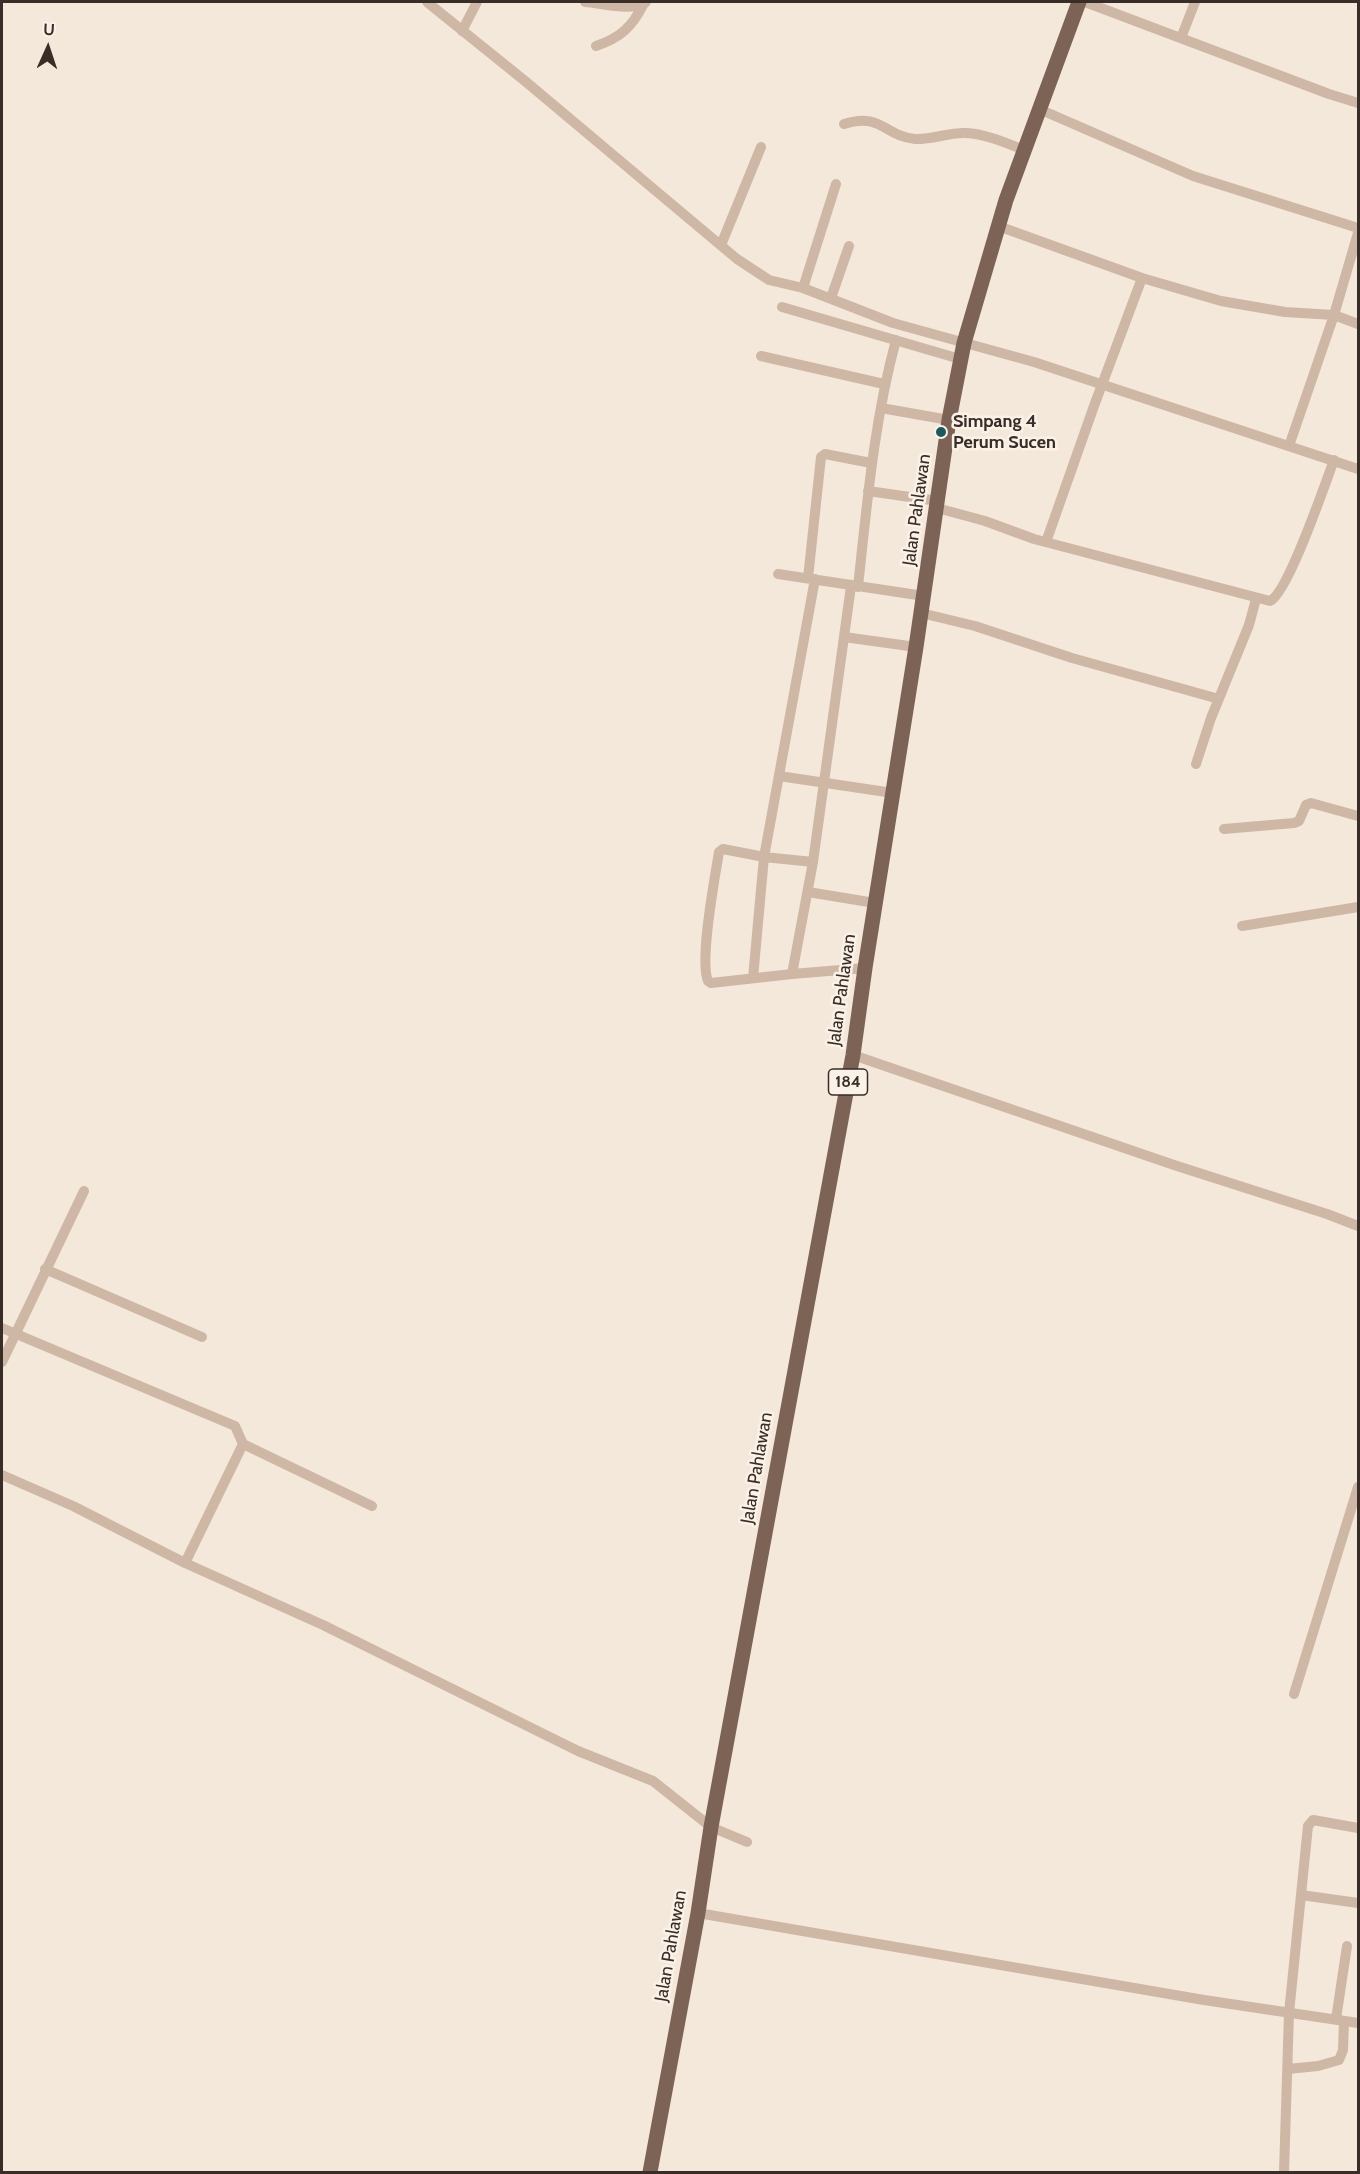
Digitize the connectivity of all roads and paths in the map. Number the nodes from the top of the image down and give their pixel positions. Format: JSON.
{"nodes":[{"id":1,"x":427,"y":2,"type":"edge"},
{"id":2,"x":477,"y":2,"type":"edge"},
{"id":3,"x":585,"y":2,"type":"edge"},
{"id":4,"x":1079,"y":2,"type":"edge"},
{"id":5,"x":1085,"y":2,"type":"edge"},
{"id":6,"x":1195,"y":2,"type":"edge"},
{"id":7,"x":645,"y":3,"type":"edge"},
{"id":8,"x":462,"y":31,"type":"junction"},
{"id":9,"x":1181,"y":38,"type":"junction"},
{"id":10,"x":596,"y":46,"type":"dead end"},
{"id":11,"x":1359,"y":103,"type":"edge"},
{"id":12,"x":1039,"y":109,"type":"junction"},
{"id":13,"x":844,"y":124,"type":"dead end"},
{"id":14,"x":761,"y":147,"type":"dead end"},
{"id":15,"x":1024,"y":150,"type":"junction"},
{"id":16,"x":836,"y":184,"type":"dead end"},
{"id":17,"x":998,"y":226,"type":"junction"},
{"id":18,"x":1359,"y":230,"type":"edge"},
{"id":19,"x":721,"y":245,"type":"junction"},
{"id":20,"x":849,"y":246,"type":"dead end"},
{"id":21,"x":1142,"y":278,"type":"junction"},
{"id":22,"x":803,"y":288,"type":"junction"},
{"id":23,"x":831,"y":298,"type":"junction"},
{"id":24,"x":782,"y":307,"type":"dead end"},
{"id":25,"x":1334,"y":315,"type":"junction"},
{"id":26,"x":1359,"y":324,"type":"edge"},
{"id":27,"x":896,"y":340,"type":"junction"},
{"id":28,"x":964,"y":343,"type":"junction"},
{"id":29,"x":761,"y":356,"type":"dead end"},
{"id":30,"x":960,"y":359,"type":"junction"},
{"id":31,"x":884,"y":384,"type":"junction"},
{"id":32,"x":1102,"y":384,"type":"junction"},
{"id":33,"x":881,"y":408,"type":"junction"},
{"id":34,"x":949,"y":420,"type":"junction"},
{"id":35,"x":1289,"y":446,"type":"junction"},
{"id":36,"x":1334,"y":460,"type":"junction"},
{"id":37,"x":871,"y":463,"type":"junction"},
{"id":38,"x":1359,"y":469,"type":"edge"},
{"id":39,"x":868,"y":491,"type":"junction"},
{"id":40,"x":938,"y":504,"type":"junction"},
{"id":41,"x":1046,"y":542,"type":"junction"},
{"id":42,"x":778,"y":574,"type":"dead end"},
{"id":43,"x":812,"y":579,"type":"junction"},
{"id":44,"x":854,"y":586,"type":"junction"},
{"id":45,"x":924,"y":596,"type":"junction"},
{"id":46,"x":1256,"y":599,"type":"junction"},
{"id":47,"x":921,"y":613,"type":"junction"},
{"id":48,"x":844,"y":637,"type":"junction"},
{"id":49,"x":916,"y":647,"type":"junction"},
{"id":50,"x":1219,"y":699,"type":"junction"},
{"id":51,"x":1196,"y":765,"type":"dead end"},
{"id":52,"x":779,"y":776,"type":"junction"},
{"id":53,"x":825,"y":783,"type":"junction"},
{"id":54,"x":893,"y":793,"type":"junction"},
{"id":55,"x":1359,"y":816,"type":"edge"},
{"id":56,"x":1224,"y":829,"type":"dead end"},
{"id":57,"x":764,"y":857,"type":"junction"},
{"id":58,"x":813,"y":862,"type":"junction"},
{"id":59,"x":808,"y":892,"type":"junction"},
{"id":60,"x":875,"y":903,"type":"junction"},
{"id":61,"x":1359,"y":907,"type":"edge"},
{"id":62,"x":1242,"y":926,"type":"dead end"},
{"id":63,"x":865,"y":968,"type":"junction"},
{"id":64,"x":792,"y":974,"type":"junction"},
{"id":65,"x":753,"y":978,"type":"junction"},
{"id":66,"x":853,"y":1055,"type":"junction"},
{"id":67,"x":84,"y":1191,"type":"dead end"},
{"id":68,"x":1359,"y":1226,"type":"edge"},
{"id":69,"x":45,"y":1269,"type":"junction"},
{"id":70,"x":2,"y":1328,"type":"edge"},
{"id":71,"x":15,"y":1333,"type":"junction"},
{"id":72,"x":202,"y":1337,"type":"dead end"},
{"id":73,"x":2,"y":1362,"type":"edge"},
{"id":74,"x":243,"y":1443,"type":"junction"},
{"id":75,"x":2,"y":1475,"type":"edge"},
{"id":76,"x":1359,"y":1487,"type":"edge"},
{"id":77,"x":372,"y":1506,"type":"dead end"},
{"id":78,"x":1355,"y":1510,"type":"edge"},
{"id":79,"x":185,"y":1563,"type":"junction"},
{"id":80,"x":1294,"y":1694,"type":"dead end"},
{"id":81,"x":711,"y":1827,"type":"junction"},
{"id":82,"x":1359,"y":1827,"type":"edge"},
{"id":83,"x":747,"y":1842,"type":"dead end"},
{"id":84,"x":1301,"y":1895,"type":"junction"},
{"id":85,"x":1359,"y":1903,"type":"edge"},
{"id":86,"x":698,"y":1913,"type":"junction"},
{"id":87,"x":1347,"y":1946,"type":"dead end"},
{"id":88,"x":1289,"y":2013,"type":"junction"},
{"id":89,"x":1340,"y":2020,"type":"junction"},
{"id":90,"x":1359,"y":2023,"type":"edge"},
{"id":91,"x":1288,"y":2069,"type":"junction"},
{"id":92,"x":650,"y":2172,"type":"edge"},
{"id":93,"x":1284,"y":2172,"type":"edge"}],
"edges":[{"from":1,"to":8,"type":"street"},
{"from":2,"to":8,"type":"street"},
{"from":3,"to":7,"type":"street"},
{"from":4,"to":12,"type":"main road","name":"Jalan Pahlawan","number":"184"},
{"from":5,"to":9,"type":"street"},
{"from":6,"to":9,"type":"street"},
{"from":7,"to":10,"type":"street"},
{"from":8,"to":19,"type":"street"},
{"from":9,"to":11,"type":"street"},
{"from":12,"to":15,"type":"main road","name":"Jalan Pahlawan","number":"184"},
{"from":12,"to":18,"type":"street"},
{"from":13,"to":15,"type":"street"},
{"from":14,"to":19,"type":"street"},
{"from":15,"to":17,"type":"main road","name":"Jalan Pahlawan","number":"184"},
{"from":16,"to":22,"type":"street"},
{"from":17,"to":21,"type":"street"},
{"from":17,"to":28,"type":"main road","name":"Jalan Pahlawan","number":"184"},
{"from":18,"to":25,"type":"street"},
{"from":19,"to":22,"type":"street"},
{"from":20,"to":23,"type":"street"},
{"from":21,"to":25,"type":"street"},
{"from":21,"to":32,"type":"street"},
{"from":22,"to":23,"type":"street"},
{"from":23,"to":28,"type":"street"},
{"from":24,"to":27,"type":"street"},
{"from":25,"to":26,"type":"street"},
{"from":25,"to":35,"type":"street"},
{"from":27,"to":30,"type":"street"},
{"from":27,"to":31,"type":"street"},
{"from":28,"to":30,"type":"main road","name":"Jalan Pahlawan","number":"184"},
{"from":28,"to":32,"type":"street"},
{"from":29,"to":31,"type":"street"},
{"from":30,"to":34,"type":"main road","name":"Jalan Pahlawan","number":"184"},
{"from":31,"to":33,"type":"street"},
{"from":32,"to":35,"type":"street"},
{"from":32,"to":41,"type":"street"},
{"from":33,"to":34,"type":"street"},
{"from":33,"to":37,"type":"street"},
{"from":34,"to":40,"type":"main road","name":"Jalan Pahlawan","number":"184"},
{"from":35,"to":36,"type":"street"},
{"from":36,"to":38,"type":"street"},
{"from":36,"to":46,"type":"street"},
{"from":37,"to":39,"type":"street"},
{"from":37,"to":43,"type":"street"},
{"from":39,"to":40,"type":"street"},
{"from":39,"to":44,"type":"street"},
{"from":40,"to":41,"type":"street"},
{"from":40,"to":45,"type":"main road","name":"Jalan Pahlawan","number":"184"},
{"from":41,"to":46,"type":"street"},
{"from":42,"to":43,"type":"street"},
{"from":43,"to":44,"type":"street"},
{"from":43,"to":52,"type":"street"},
{"from":44,"to":45,"type":"street"},
{"from":44,"to":48,"type":"street"},
{"from":45,"to":47,"type":"main road","name":"Jalan Pahlawan","number":"184"},
{"from":46,"to":50,"type":"street"},
{"from":47,"to":49,"type":"main road","name":"Jalan Pahlawan","number":"184"},
{"from":47,"to":50,"type":"street"},
{"from":48,"to":49,"type":"street"},
{"from":48,"to":53,"type":"street"},
{"from":49,"to":54,"type":"main road","name":"Jalan Pahlawan","number":"184"},
{"from":50,"to":51,"type":"street"},
{"from":52,"to":53,"type":"street"},
{"from":52,"to":57,"type":"street"},
{"from":53,"to":54,"type":"street"},
{"from":53,"to":58,"type":"street"},
{"from":54,"to":60,"type":"main road","name":"Jalan Pahlawan","number":"184"},
{"from":55,"to":56,"type":"street"},
{"from":57,"to":58,"type":"street"},
{"from":57,"to":65,"type":"street"},
{"from":57,"to":65,"type":"street"},
{"from":58,"to":59,"type":"street"},
{"from":59,"to":60,"type":"street"},
{"from":59,"to":64,"type":"street"},
{"from":60,"to":63,"type":"main road","name":"Jalan Pahlawan","number":"184"},
{"from":61,"to":62,"type":"street"},
{"from":63,"to":64,"type":"street"},
{"from":63,"to":66,"type":"main road","name":"Jalan Pahlawan","number":"184"},
{"from":64,"to":65,"type":"street"},
{"from":66,"to":68,"type":"street"},
{"from":66,"to":81,"type":"main road","name":"Jalan Pahlawan","number":"184"},
{"from":67,"to":69,"type":"street"},
{"from":69,"to":71,"type":"street"},
{"from":69,"to":72,"type":"street"},
{"from":70,"to":71,"type":"street"},
{"from":71,"to":73,"type":"street"},
{"from":71,"to":74,"type":"street"},
{"from":74,"to":77,"type":"street"},
{"from":74,"to":79,"type":"street"},
{"from":75,"to":79,"type":"street"},
{"from":76,"to":78,"type":"street"},
{"from":78,"to":80,"type":"street"},
{"from":79,"to":81,"type":"street"},
{"from":81,"to":83,"type":"street"},
{"from":81,"to":86,"type":"main road","name":"Jalan Pahlawan","number":"184"},
{"from":82,"to":84,"type":"street"},
{"from":84,"to":85,"type":"street"},
{"from":84,"to":88,"type":"street"},
{"from":86,"to":88,"type":"street"},
{"from":86,"to":92,"type":"main road","name":"Jalan Pahlawan","number":"184"},
{"from":87,"to":89,"type":"street"},
{"from":88,"to":89,"type":"street"},
{"from":88,"to":91,"type":"street"},
{"from":89,"to":90,"type":"street"},
{"from":89,"to":91,"type":"street"},
{"from":91,"to":93,"type":"street"}]}
